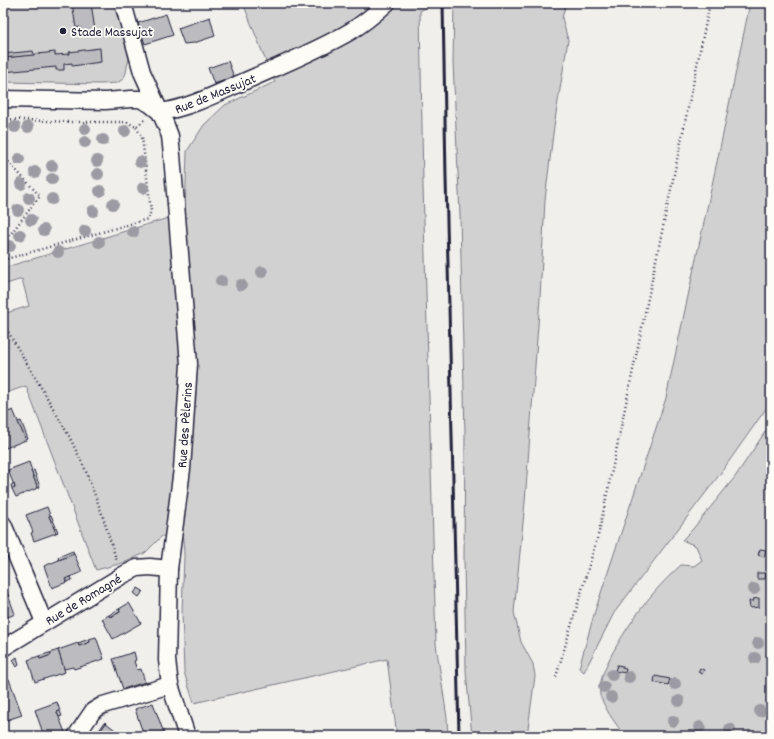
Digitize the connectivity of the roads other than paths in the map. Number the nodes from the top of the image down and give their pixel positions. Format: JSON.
{"nodes":[{"id":1,"x":123,"y":3,"type":"edge"},
{"id":2,"x":387,"y":3,"type":"edge"},
{"id":3,"x":3,"y":99,"type":"edge"},
{"id":4,"x":160,"y":112,"type":"junction"},
{"id":5,"x":3,"y":524,"type":"edge"},
{"id":6,"x":168,"y":569,"type":"junction"},
{"id":7,"x":44,"y":622,"type":"junction"},
{"id":8,"x":3,"y":648,"type":"edge"},
{"id":9,"x":170,"y":685,"type":"junction"},
{"id":10,"x":76,"y":736,"type":"edge"},
{"id":11,"x":187,"y":736,"type":"edge"}],
"edges":[{"from":1,"to":4,"type":"street","name":"Rue des Pèlerins"},
{"from":2,"to":4,"type":"street","name":"Rue de Massujat"},
{"from":3,"to":4,"type":"street","name":"Rue de Massujat"},
{"from":4,"to":6,"type":"street","name":"Rue des Pèlerins"},
{"from":5,"to":7,"type":"street"},
{"from":6,"to":7,"type":"street","name":"Rue de Romagné"},
{"from":6,"to":9,"type":"street","name":"Rue des Pèlerins"},
{"from":7,"to":8,"type":"street","name":"Rue de Romagné"},
{"from":9,"to":10,"type":"street"},
{"from":9,"to":11,"type":"street","name":"Rue des Pèlerins"}]}
